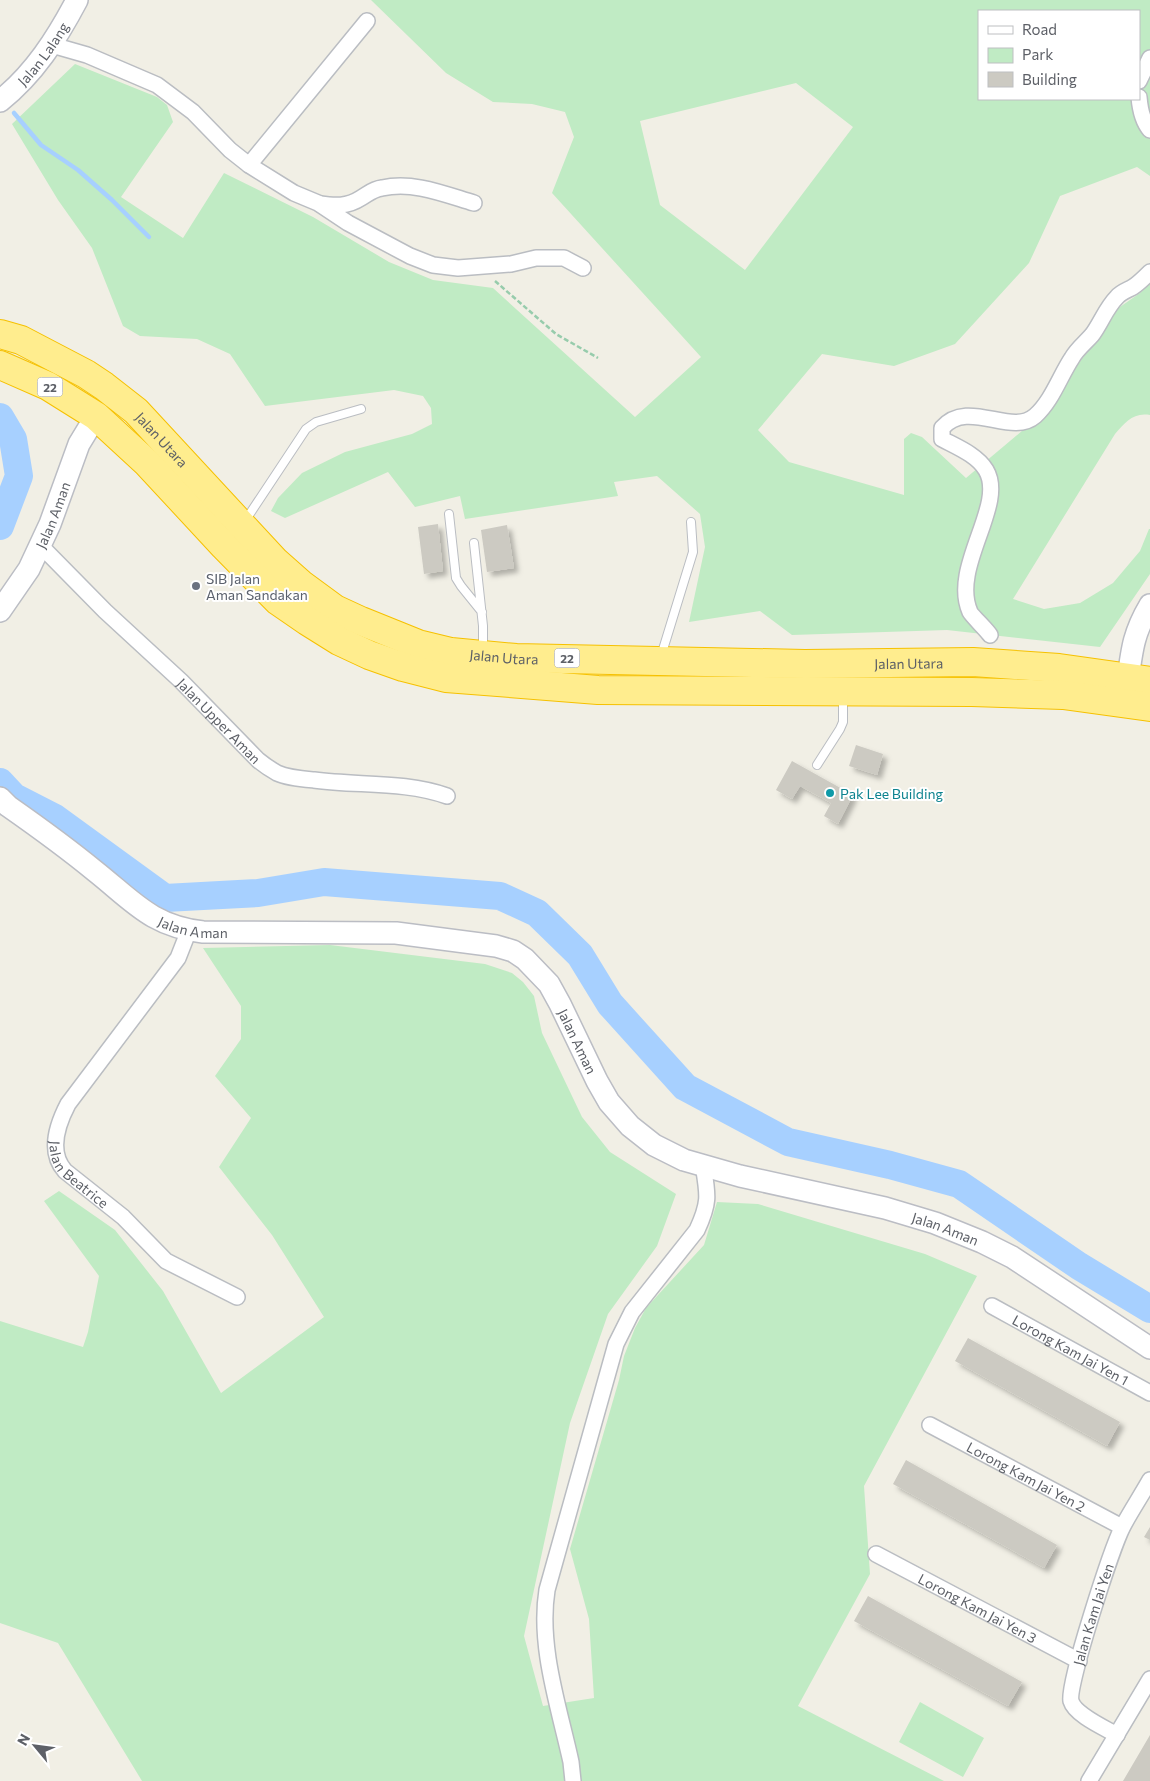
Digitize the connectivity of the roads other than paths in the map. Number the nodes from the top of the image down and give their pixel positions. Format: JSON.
{"nodes":[{"id":1,"x":77,"y":0,"type":"edge"},
{"id":2,"x":367,"y":22,"type":"dead end"},
{"id":3,"x":52,"y":45,"type":"junction"},
{"id":4,"x":1150,"y":58,"type":"edge"},
{"id":5,"x":1140,"y":79,"type":"edge"},
{"id":6,"x":1140,"y":100,"type":"edge"},
{"id":7,"x":0,"y":101,"type":"edge"},
{"id":8,"x":1150,"y":130,"type":"edge"},
{"id":9,"x":249,"y":165,"type":"junction"},
{"id":10,"x":474,"y":203,"type":"dead end"},
{"id":11,"x":318,"y":204,"type":"junction"},
{"id":12,"x":583,"y":268,"type":"dead end"},
{"id":13,"x":1150,"y":272,"type":"edge"},
{"id":14,"x":0,"y":334,"type":"edge"},
{"id":15,"x":0,"y":347,"type":"edge"},
{"id":16,"x":0,"y":365,"type":"edge"},
{"id":17,"x":361,"y":409,"type":"dead end"},
{"id":18,"x":96,"y":416,"type":"junction"},
{"id":19,"x":450,"y":514,"type":"dead end"},
{"id":20,"x":691,"y":522,"type":"dead end"},
{"id":21,"x":242,"y":525,"type":"junction"},
{"id":22,"x":474,"y":543,"type":"dead end"},
{"id":23,"x":40,"y":545,"type":"junction"},
{"id":24,"x":1150,"y":605,"type":"edge"},
{"id":25,"x":0,"y":611,"type":"edge"},
{"id":26,"x":482,"y":612,"type":"junction"},
{"id":27,"x":990,"y":635,"type":"dead end"},
{"id":28,"x":483,"y":656,"type":"junction"},
{"id":29,"x":660,"y":661,"type":"junction"},
{"id":30,"x":1139,"y":680,"type":"edge"},
{"id":31,"x":843,"y":691,"type":"junction"},
{"id":32,"x":1150,"y":707,"type":"edge"},
{"id":33,"x":817,"y":765,"type":"dead end"},
{"id":34,"x":447,"y":796,"type":"dead end"},
{"id":35,"x":0,"y":798,"type":"edge"},
{"id":36,"x":189,"y":930,"type":"junction"},
{"id":37,"x":703,"y":1165,"type":"junction"},
{"id":38,"x":237,"y":1297,"type":"dead end"},
{"id":39,"x":992,"y":1306,"type":"dead end"},
{"id":40,"x":1150,"y":1348,"type":"edge"},
{"id":41,"x":1150,"y":1393,"type":"edge"},
{"id":42,"x":930,"y":1425,"type":"dead end"},
{"id":43,"x":1150,"y":1480,"type":"edge"},
{"id":44,"x":1122,"y":1527,"type":"junction"},
{"id":45,"x":876,"y":1554,"type":"dead end"},
{"id":46,"x":1079,"y":1660,"type":"junction"},
{"id":47,"x":1150,"y":1679,"type":"edge"},
{"id":48,"x":1117,"y":1734,"type":"junction"},
{"id":49,"x":573,"y":1781,"type":"edge"},
{"id":50,"x":1089,"y":1781,"type":"edge"}],
"edges":[{"from":1,"to":3,"type":"street","name":"Jalan Lalang"},
{"from":2,"to":9,"type":"street"},
{"from":3,"to":7,"type":"street","name":"Jalan Lalang"},
{"from":3,"to":9,"type":"street"},
{"from":4,"to":5,"type":"street"},
{"from":6,"to":8,"type":"street"},
{"from":9,"to":11,"type":"street"},
{"from":10,"to":11,"type":"street"},
{"from":11,"to":12,"type":"street"},
{"from":13,"to":27,"type":"street"},
{"from":14,"to":21,"type":"highway","name":"Jalan Utara","number":"22"},
{"from":15,"to":18,"type":"highway"},
{"from":16,"to":18,"type":"highway","name":"Jalan Utara","number":"22"},
{"from":17,"to":21,"type":"lane"},
{"from":18,"to":23,"type":"street","name":"Jalan Aman"},
{"from":18,"to":31,"type":"highway","name":"Jalan Utara","number":"22"},
{"from":19,"to":26,"type":"lane"},
{"from":20,"to":29,"type":"lane"},
{"from":21,"to":28,"type":"highway","name":"Jalan Utara","number":"22"},
{"from":22,"to":26,"type":"lane"},
{"from":23,"to":25,"type":"street","name":"Jalan Aman"},
{"from":23,"to":34,"type":"street","name":"Jalan Upper Aman"},
{"from":24,"to":30,"type":"street"},
{"from":26,"to":28,"type":"lane"},
{"from":28,"to":29,"type":"highway","name":"Jalan Utara","number":"22"},
{"from":29,"to":30,"type":"highway","name":"Jalan Utara","number":"22"},
{"from":31,"to":32,"type":"highway","name":"Jalan Utara","number":"22"},
{"from":31,"to":33,"type":"lane"},
{"from":35,"to":36,"type":"street","name":"Jalan Aman"},
{"from":36,"to":37,"type":"street","name":"Jalan Aman"},
{"from":36,"to":38,"type":"street","name":"Jalan Beatrice"},
{"from":37,"to":40,"type":"street","name":"Jalan Aman"},
{"from":37,"to":49,"type":"street"},
{"from":39,"to":41,"type":"street","name":"Lorong Kam Jai Yen 1"},
{"from":42,"to":44,"type":"street","name":"Lorong Kam Jai Yen 2"},
{"from":43,"to":44,"type":"street","name":"Jalan Kam Jai Yen"},
{"from":44,"to":46,"type":"street","name":"Jalan Kam Jai Yen"},
{"from":45,"to":46,"type":"street","name":"Lorong Kam Jai Yen 3"},
{"from":46,"to":48,"type":"street","name":"Jalan Kam Jai Yen"},
{"from":47,"to":48,"type":"street"},
{"from":48,"to":50,"type":"street"}]}
